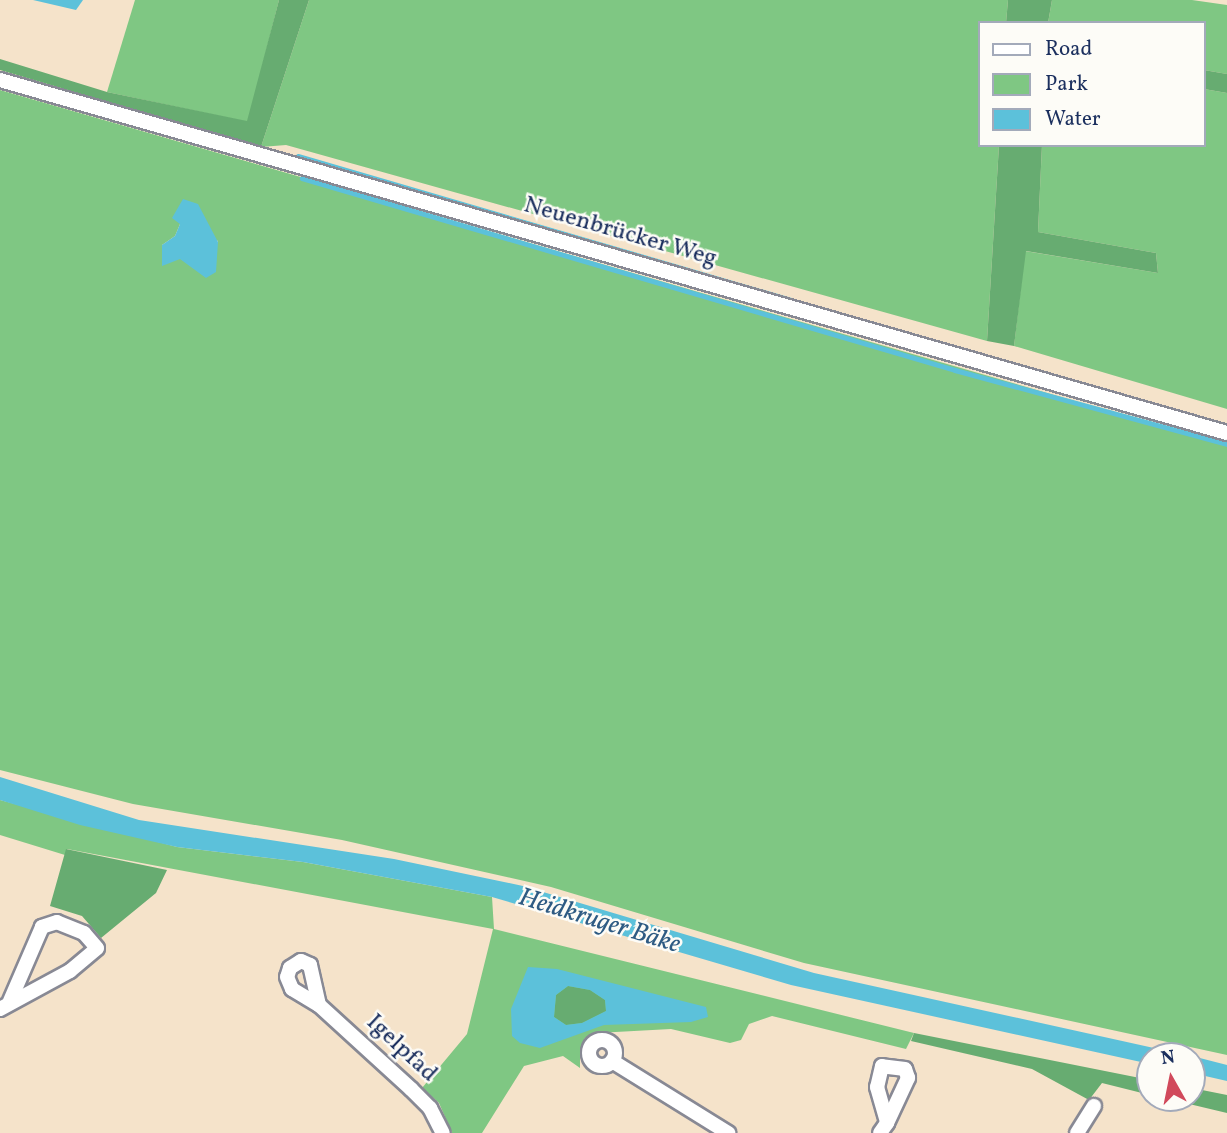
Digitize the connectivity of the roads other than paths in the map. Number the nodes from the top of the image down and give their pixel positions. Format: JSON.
{"nodes":[{"id":1,"x":0,"y":80,"type":"edge"},
{"id":2,"x":1227,"y":433,"type":"edge"},
{"id":3,"x":5,"y":1005,"type":"edge"},
{"id":4,"x":319,"y":1005,"type":"dead end"},
{"id":5,"x":612,"y":1061,"type":"dead end"},
{"id":6,"x":1094,"y":1106,"type":"dead end"},
{"id":7,"x":443,"y":1133,"type":"edge"},
{"id":8,"x":728,"y":1133,"type":"edge"},
{"id":9,"x":1077,"y":1133,"type":"edge"}],
"edges":[{"from":1,"to":2,"type":"street","name":"Neuenbrücker Weg"},
{"from":3,"to":3,"type":"street"},
{"from":4,"to":7,"type":"street","name":"Igelpfad"},
{"from":5,"to":8,"type":"street"},
{"from":6,"to":9,"type":"street"}]}
